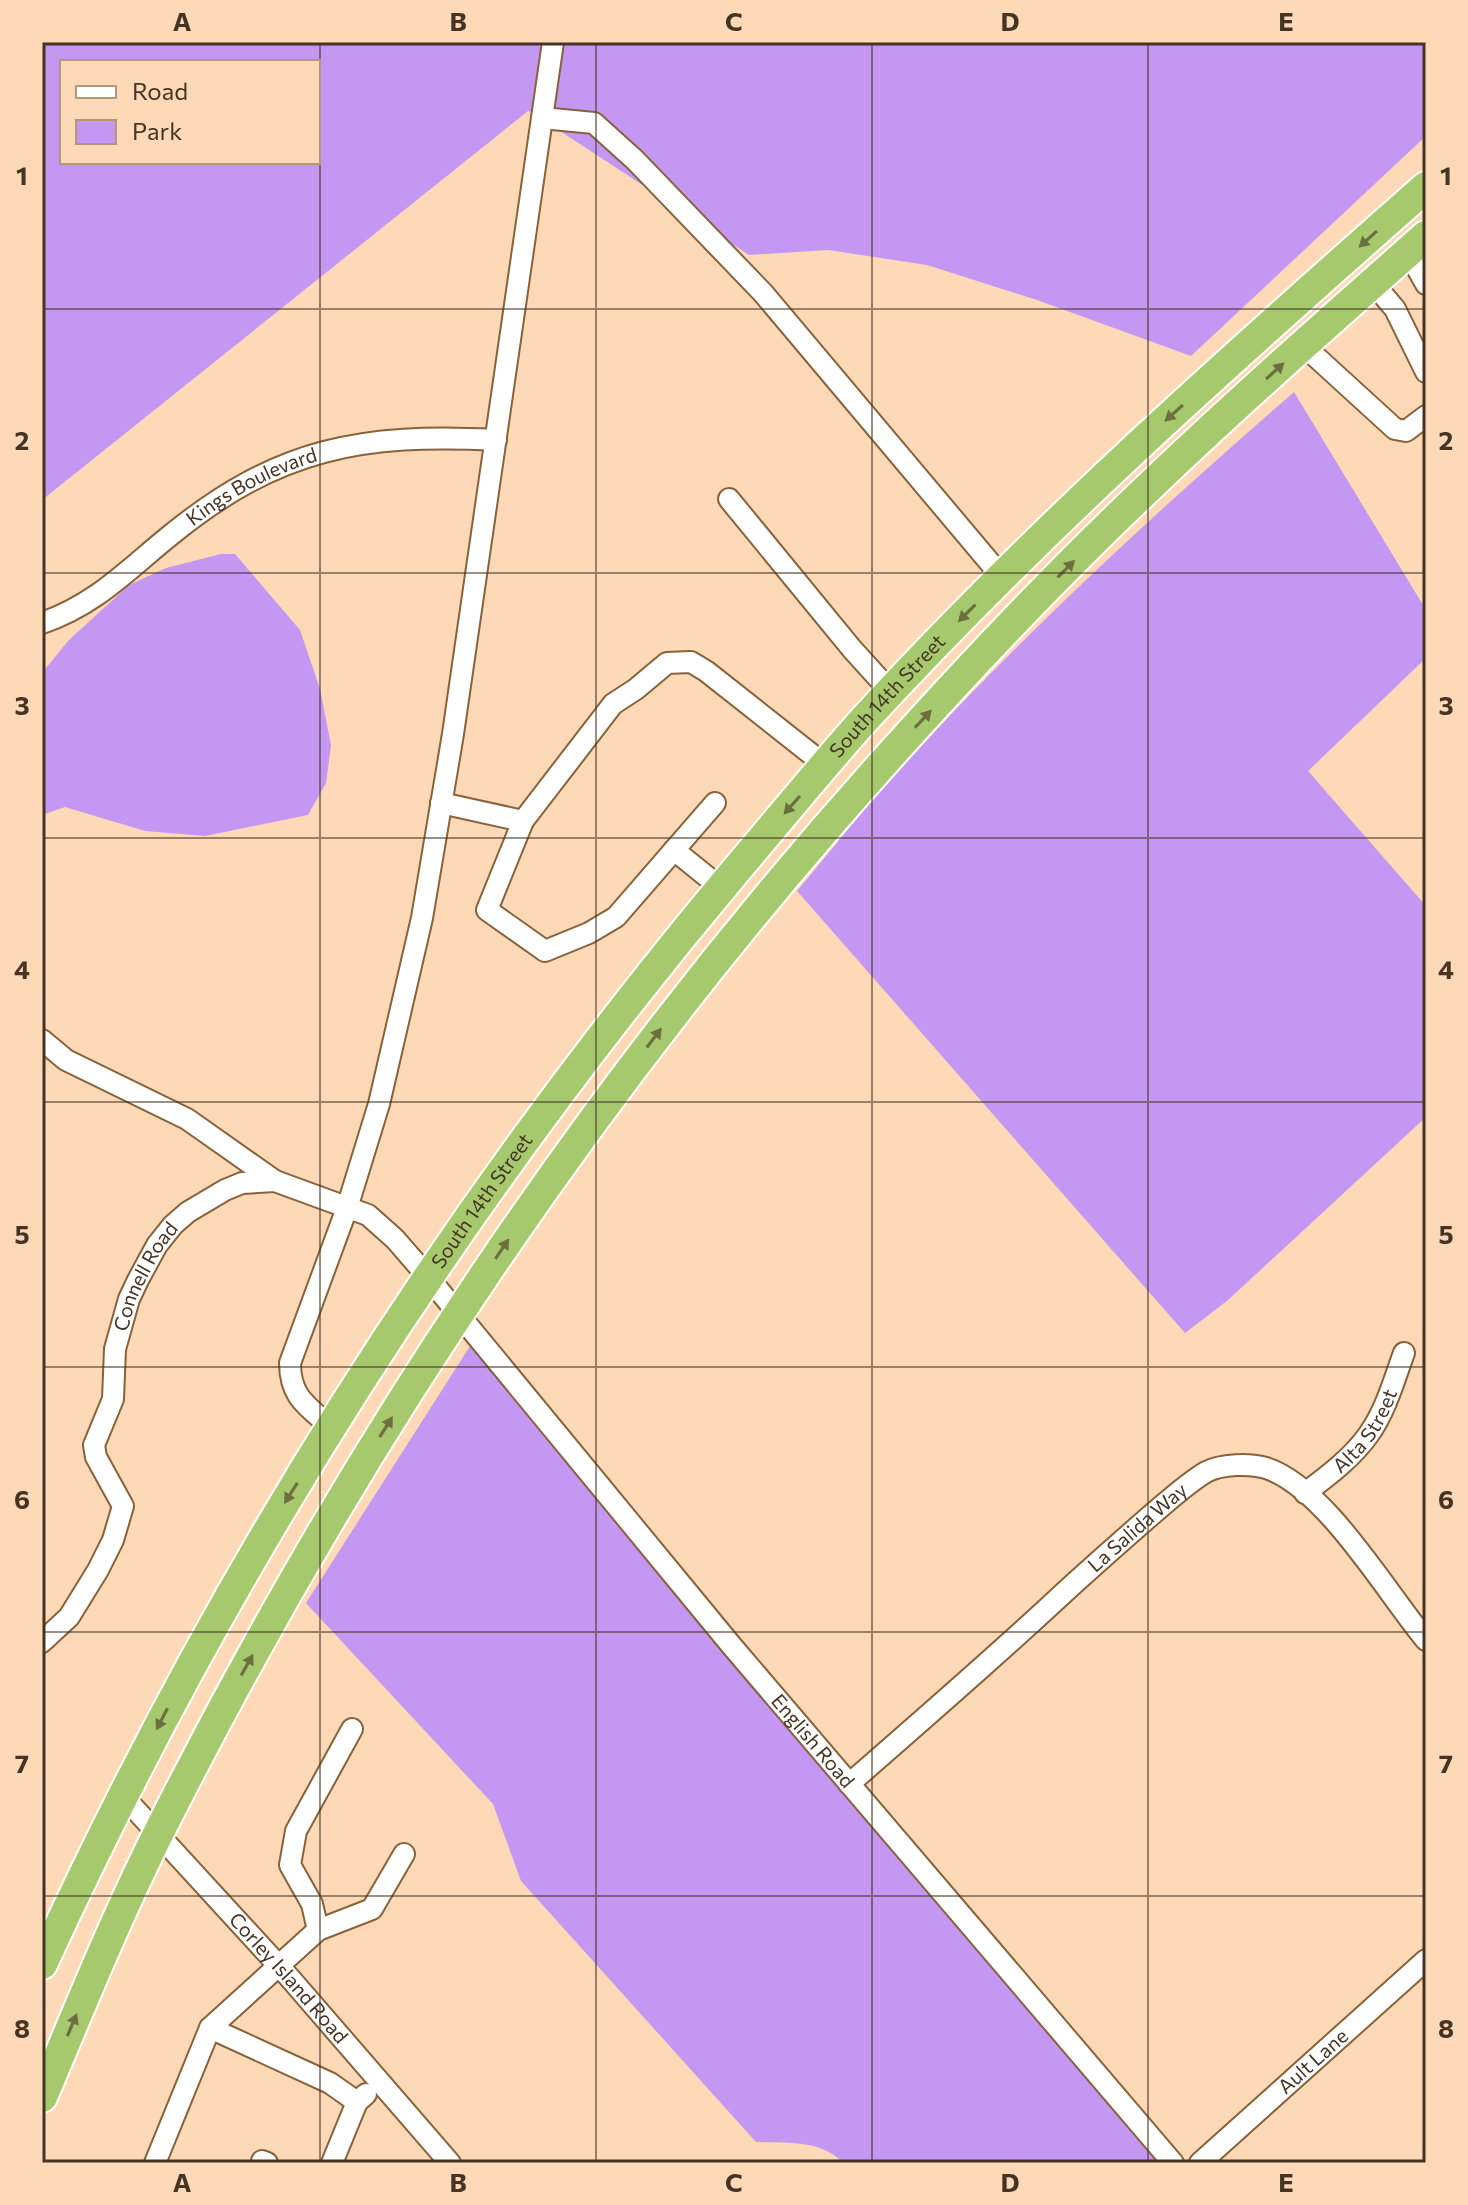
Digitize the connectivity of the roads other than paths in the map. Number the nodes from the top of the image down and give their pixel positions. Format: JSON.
{"nodes":[{"id":1,"x":553,"y":42,"type":"edge"},
{"id":2,"x":542,"y":118,"type":"junction"},
{"id":3,"x":1426,"y":189,"type":"edge"},
{"id":4,"x":1417,"y":244,"type":"edge"},
{"id":5,"x":1373,"y":283,"type":"junction"},
{"id":6,"x":1426,"y":284,"type":"edge"},
{"id":7,"x":1303,"y":345,"type":"junction"},
{"id":8,"x":1426,"y":372,"type":"edge"},
{"id":9,"x":1426,"y":416,"type":"edge"},
{"id":10,"x":496,"y":440,"type":"junction"},
{"id":11,"x":729,"y":499,"type":"dead end"},
{"id":12,"x":1002,"y":577,"type":"junction"},
{"id":13,"x":42,"y":623,"type":"edge"},
{"id":14,"x":992,"y":645,"type":"junction"},
{"id":15,"x":891,"y":692,"type":"junction"},
{"id":16,"x":825,"y":765,"type":"junction"},
{"id":17,"x":441,"y":803,"type":"junction"},
{"id":18,"x":715,"y":803,"type":"dead end"},
{"id":19,"x":523,"y":821,"type":"junction"},
{"id":20,"x":674,"y":850,"type":"junction"},
{"id":21,"x":721,"y":888,"type":"junction"},
{"id":22,"x":42,"y":1040,"type":"edge"},
{"id":23,"x":275,"y":1181,"type":"junction"},
{"id":24,"x":347,"y":1208,"type":"junction"},
{"id":25,"x":428,"y":1277,"type":"junction"},
{"id":26,"x":458,"y":1314,"type":"junction"},
{"id":27,"x":1404,"y":1353,"type":"dead end"},
{"id":28,"x":331,"y":1427,"type":"junction"},
{"id":29,"x":1305,"y":1493,"type":"junction"},
{"id":30,"x":1426,"y":1640,"type":"edge"},
{"id":31,"x":42,"y":1642,"type":"edge"},
{"id":32,"x":352,"y":1729,"type":"dead end"},
{"id":33,"x":849,"y":1784,"type":"junction"},
{"id":34,"x":123,"y":1796,"type":"junction"},
{"id":35,"x":159,"y":1833,"type":"junction"},
{"id":36,"x":404,"y":1854,"type":"dead end"},
{"id":37,"x":318,"y":1930,"type":"junction"},
{"id":38,"x":1426,"y":1960,"type":"edge"},
{"id":39,"x":42,"y":1964,"type":"edge"},
{"id":40,"x":278,"y":1965,"type":"junction"},
{"id":41,"x":210,"y":2028,"type":"junction"},
{"id":42,"x":378,"y":2083,"type":"junction"},
{"id":43,"x":42,"y":2097,"type":"edge"},
{"id":44,"x":357,"y":2102,"type":"junction"},
{"id":45,"x":155,"y":2163,"type":"edge"},
{"id":46,"x":332,"y":2163,"type":"edge"},
{"id":47,"x":450,"y":2163,"type":"edge"},
{"id":48,"x":1173,"y":2163,"type":"edge"},
{"id":49,"x":1200,"y":2163,"type":"edge"}],
"edges":[{"from":1,"to":2,"type":"street"},
{"from":2,"to":10,"type":"street"},
{"from":2,"to":12,"type":"street"},
{"from":3,"to":4,"type":"highway"},
{"from":3,"to":12,"type":"highway","name":"South 14th Street","one_way":true},
{"from":4,"to":5,"type":"highway","name":"South 14th Street"},
{"from":4,"to":6,"type":"street"},
{"from":5,"to":7,"type":"highway","name":"South 14th Street"},
{"from":5,"to":8,"type":"street"},
{"from":7,"to":9,"type":"street"},
{"from":14,"to":7,"type":"highway","name":"South 14th Street","one_way":true},
{"from":10,"to":13,"type":"street","name":"Kings Boulevard"},
{"from":10,"to":17,"type":"street"},
{"from":11,"to":15,"type":"street"},
{"from":12,"to":14,"type":"highway"},
{"from":12,"to":15,"type":"highway","name":"South 14th Street","one_way":true},
{"from":26,"to":14,"type":"highway","name":"South 14th Street","one_way":true},
{"from":15,"to":16,"type":"highway","name":"South 14th Street"},
{"from":16,"to":19,"type":"street"},
{"from":16,"to":21,"type":"highway","name":"South 14th Street","one_way":true},
{"from":17,"to":19,"type":"street"},
{"from":17,"to":24,"type":"street"},
{"from":18,"to":20,"type":"street"},
{"from":19,"to":20,"type":"street"},
{"from":20,"to":21,"type":"street"},
{"from":21,"to":25,"type":"highway","name":"South 14th Street"},
{"from":22,"to":23,"type":"street"},
{"from":23,"to":24,"type":"street","name":"Connell Road"},
{"from":23,"to":31,"type":"street","name":"Connell Road"},
{"from":24,"to":25,"type":"street","name":"Connell Road"},
{"from":24,"to":28,"type":"street"},
{"from":25,"to":26,"type":"street","name":"Connell Road"},
{"from":25,"to":28,"type":"highway","name":"South 14th Street"},
{"from":26,"to":33,"type":"street","name":"English Road"},
{"from":35,"to":26,"type":"highway","name":"South 14th Street","one_way":true},
{"from":27,"to":29,"type":"street","name":"Alta Street"},
{"from":28,"to":34,"type":"highway","name":"South 14th Street","one_way":true},
{"from":29,"to":30,"type":"street","name":"La Salida Way"},
{"from":29,"to":33,"type":"street","name":"La Salida Way"},
{"from":32,"to":37,"type":"street"},
{"from":33,"to":48,"type":"street","name":"English Road"},
{"from":34,"to":35,"type":"street","name":"Corley Island Road"},
{"from":34,"to":39,"type":"highway","name":"South 14th Street"},
{"from":35,"to":40,"type":"street","name":"Corley Island Road"},
{"from":43,"to":35,"type":"highway","name":"South 14th Street","one_way":true},
{"from":36,"to":37,"type":"street"},
{"from":37,"to":40,"type":"street"},
{"from":38,"to":49,"type":"street","name":"Ault Lane"},
{"from":40,"to":41,"type":"street"},
{"from":40,"to":42,"type":"street","name":"Corley Island Road"},
{"from":41,"to":44,"type":"street"},
{"from":41,"to":45,"type":"street"},
{"from":42,"to":44,"type":"street"},
{"from":42,"to":47,"type":"street","name":"Corley Island Road"},
{"from":44,"to":46,"type":"street"}]}
